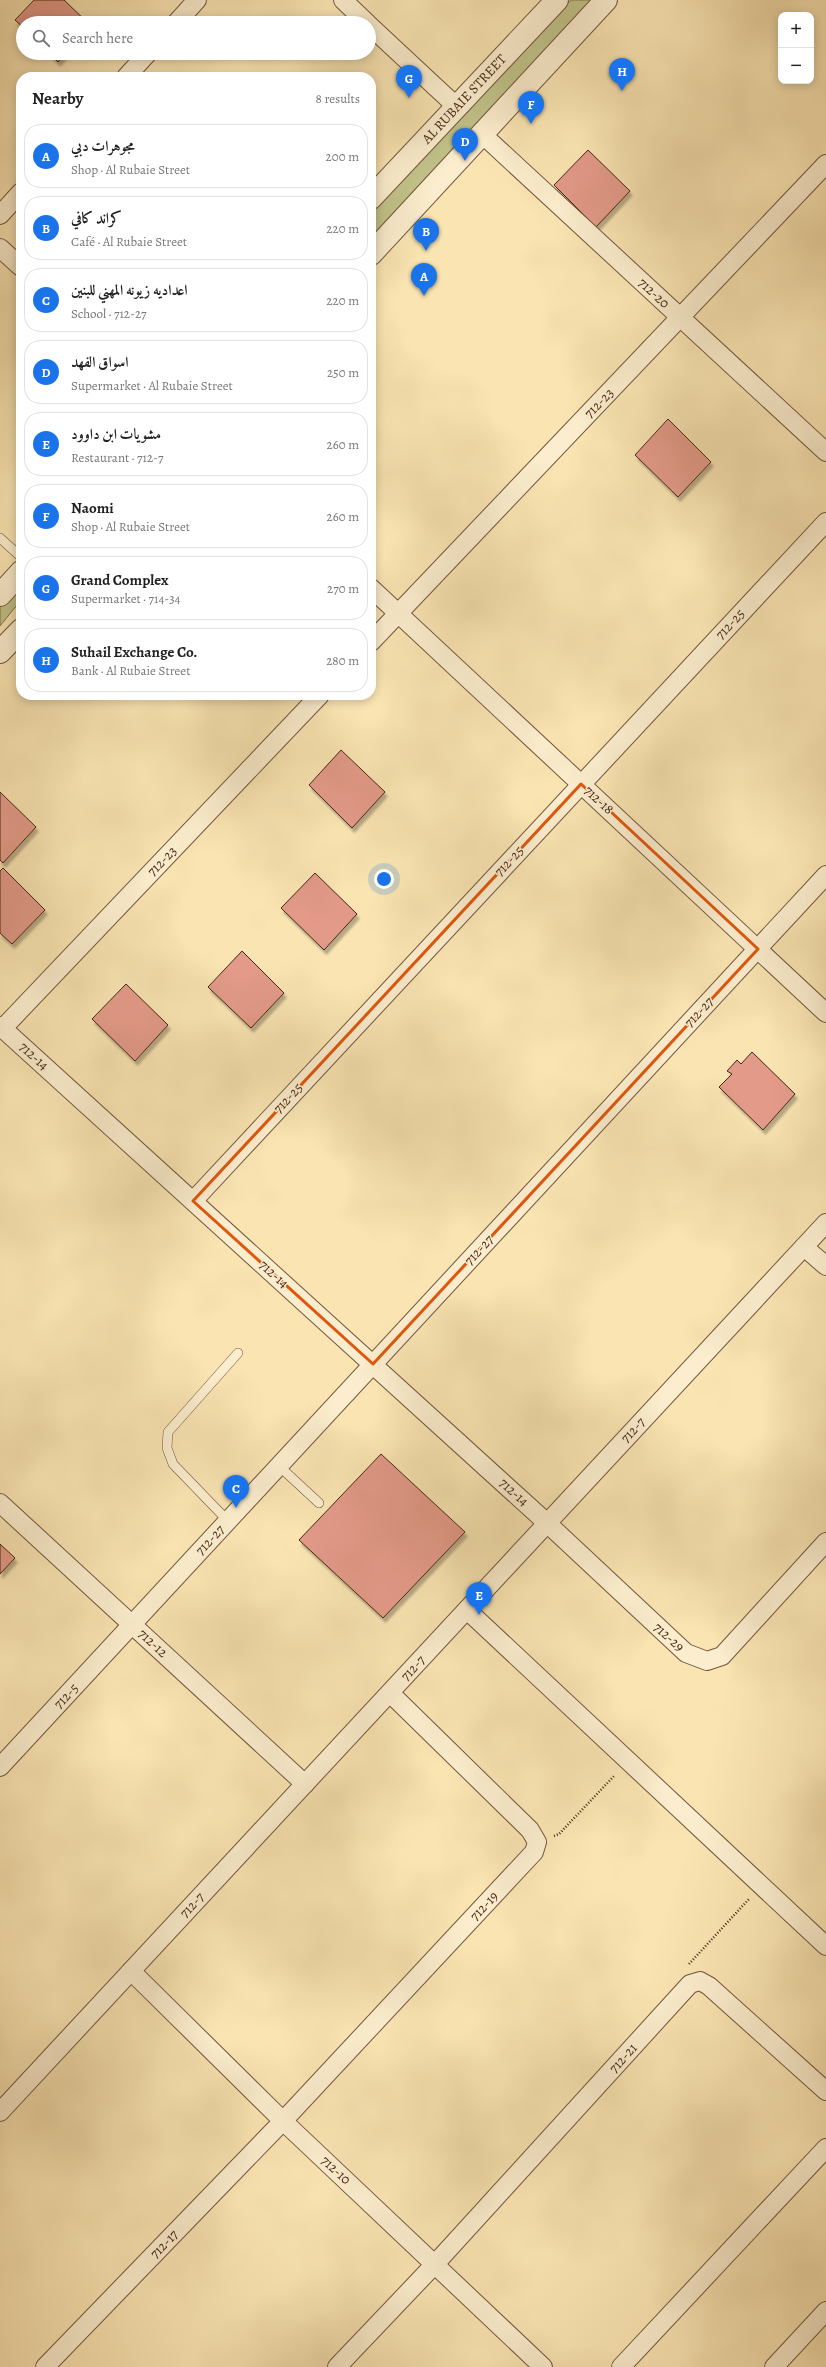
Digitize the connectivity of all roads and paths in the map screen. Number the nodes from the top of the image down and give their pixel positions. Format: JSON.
{"nodes":[{"id":1,"x":197,"y":0,"type":"edge"},
{"id":2,"x":343,"y":0,"type":"edge"},
{"id":3,"x":557,"y":0,"type":"edge"},
{"id":4,"x":606,"y":0,"type":"edge"},
{"id":5,"x":182,"y":16,"type":"edge"},
{"id":6,"x":360,"y":16,"type":"edge"},
{"id":7,"x":376,"y":31,"type":"edge"},
{"id":8,"x":142,"y":60,"type":"edge"},
{"id":9,"x":131,"y":72,"type":"edge"},
{"id":10,"x":457,"y":107,"type":"junction"},
{"id":11,"x":482,"y":134,"type":"junction"},
{"id":12,"x":826,"y":164,"type":"edge"},
{"id":13,"x":376,"y":193,"type":"edge"},
{"id":14,"x":16,"y":197,"type":"edge"},
{"id":15,"x":0,"y":215,"type":"edge"},
{"id":16,"x":0,"y":248,"type":"edge"},
{"id":17,"x":376,"y":249,"type":"edge"},
{"id":18,"x":16,"y":262,"type":"edge"},
{"id":19,"x":680,"y":317,"type":"junction"},
{"id":20,"x":826,"y":452,"type":"edge"},
{"id":21,"x":826,"y":522,"type":"edge"},
{"id":22,"x":0,"y":538,"type":"edge"},
{"id":23,"x":16,"y":552,"type":"edge"},
{"id":24,"x":16,"y":577,"type":"edge"},
{"id":25,"x":376,"y":593,"type":"edge"},
{"id":26,"x":0,"y":595,"type":"edge"},
{"id":27,"x":398,"y":613,"type":"junction"},
{"id":28,"x":16,"y":635,"type":"edge"},
{"id":29,"x":376,"y":637,"type":"edge"},
{"id":30,"x":0,"y":652,"type":"edge"},
{"id":31,"x":315,"y":700,"type":"edge"},
{"id":32,"x":581,"y":784,"type":"junction"},
{"id":33,"x":826,"y":875,"type":"edge"},
{"id":34,"x":758,"y":949,"type":"junction"},
{"id":35,"x":826,"y":1013,"type":"edge"},
{"id":36,"x":2,"y":1027,"type":"edge"},
{"id":37,"x":193,"y":1200,"type":"junction"},
{"id":38,"x":826,"y":1223,"type":"edge"},
{"id":39,"x":804,"y":1247,"type":"junction"},
{"id":40,"x":826,"y":1266,"type":"edge"},
{"id":41,"x":238,"y":1353,"type":"dead end"},
{"id":42,"x":373,"y":1364,"type":"junction"},
{"id":43,"x":279,"y":1466,"type":"junction"},
{"id":44,"x":0,"y":1503,"type":"edge"},
{"id":45,"x":319,"y":1503,"type":"dead end"},
{"id":46,"x":228,"y":1521,"type":"junction"},
{"id":47,"x":548,"y":1523,"type":"junction"},
{"id":48,"x":826,"y":1542,"type":"edge"},
{"id":49,"x":466,"y":1610,"type":"junction"},
{"id":50,"x":132,"y":1624,"type":"junction"},
{"id":51,"x":390,"y":1693,"type":"junction"},
{"id":52,"x":628,"y":1761,"type":"junction"},
{"id":53,"x":0,"y":1767,"type":"edge"},
{"id":54,"x":305,"y":1784,"type":"junction"},
{"id":55,"x":537,"y":1842,"type":"junction"},
{"id":56,"x":761,"y":1886,"type":"junction"},
{"id":57,"x":826,"y":1946,"type":"edge"},
{"id":58,"x":131,"y":1971,"type":"junction"},
{"id":59,"x":690,"y":1984,"type":"junction"},
{"id":60,"x":826,"y":2091,"type":"edge"},
{"id":61,"x":0,"y":2112,"type":"edge"},
{"id":62,"x":284,"y":2121,"type":"junction"},
{"id":63,"x":826,"y":2148,"type":"edge"},
{"id":64,"x":435,"y":2264,"type":"junction"},
{"id":65,"x":826,"y":2311,"type":"edge"},
{"id":66,"x":45,"y":2367,"type":"edge"},
{"id":67,"x":337,"y":2367,"type":"edge"},
{"id":68,"x":543,"y":2367,"type":"edge"},
{"id":69,"x":621,"y":2367,"type":"edge"},
{"id":70,"x":774,"y":2367,"type":"edge"}],
"edges":[{"from":1,"to":5,"type":"street"},
{"from":2,"to":6,"type":"street"},
{"from":3,"to":10,"type":"street","name":"AL RUBAIE STREET"},
{"from":4,"to":11,"type":"street"},
{"from":7,"to":10,"type":"street"},
{"from":8,"to":9,"type":"street"},
{"from":10,"to":13,"type":"street","name":"AL RUBAIE STREET"},
{"from":11,"to":17,"type":"street"},
{"from":11,"to":19,"type":"street","name":"712-20"},
{"from":12,"to":19,"type":"street","name":"712-23"},
{"from":14,"to":15,"type":"street"},
{"from":16,"to":18,"type":"street"},
{"from":19,"to":20,"type":"street","name":"712-20"},
{"from":19,"to":27,"type":"street","name":"712-23"},
{"from":21,"to":32,"type":"street","name":"712-25"},
{"from":22,"to":23,"type":"lane"},
{"from":24,"to":26,"type":"street"},
{"from":25,"to":27,"type":"street","name":"712-18"},
{"from":27,"to":29,"type":"street","name":"712-23"},
{"from":27,"to":32,"type":"street","name":"712-18"},
{"from":28,"to":30,"type":"street"},
{"from":31,"to":36,"type":"street","name":"712-23"},
{"from":32,"to":34,"type":"street","name":"712-18"},
{"from":32,"to":37,"type":"street","name":"712-25"},
{"from":33,"to":34,"type":"street","name":"712-27"},
{"from":34,"to":35,"type":"street","name":"712-18"},
{"from":34,"to":42,"type":"street","name":"712-27"},
{"from":36,"to":37,"type":"street","name":"712-14"},
{"from":37,"to":42,"type":"street","name":"712-14"},
{"from":38,"to":39,"type":"street","name":"712-7"},
{"from":39,"to":40,"type":"street"},
{"from":39,"to":47,"type":"street","name":"712-7"},
{"from":41,"to":46,"type":"lane"},
{"from":42,"to":43,"type":"street","name":"712-27"},
{"from":42,"to":47,"type":"street","name":"712-14"},
{"from":43,"to":45,"type":"lane"},
{"from":43,"to":46,"type":"street","name":"712-27"},
{"from":44,"to":50,"type":"street","name":"712-12"},
{"from":46,"to":50,"type":"street","name":"712-27"},
{"from":47,"to":48,"type":"street","name":"712-29"},
{"from":47,"to":49,"type":"street","name":"712-7"},
{"from":49,"to":51,"type":"street","name":"712-7"},
{"from":49,"to":52,"type":"street"},
{"from":50,"to":53,"type":"street","name":"712-5"},
{"from":50,"to":54,"type":"street","name":"712-12"},
{"from":51,"to":54,"type":"street","name":"712-7"},
{"from":51,"to":55,"type":"street"},
{"from":52,"to":55,"type":"path"},
{"from":52,"to":56,"type":"street"},
{"from":54,"to":58,"type":"street","name":"712-7"},
{"from":55,"to":62,"type":"street","name":"712-19"},
{"from":56,"to":57,"type":"street"},
{"from":56,"to":59,"type":"path"},
{"from":58,"to":61,"type":"street","name":"712-7"},
{"from":58,"to":62,"type":"street","name":"712-10"},
{"from":59,"to":60,"type":"street"},
{"from":59,"to":64,"type":"street","name":"712-21"},
{"from":62,"to":64,"type":"street","name":"712-10"},
{"from":62,"to":66,"type":"street","name":"712-17"},
{"from":63,"to":69,"type":"street"},
{"from":64,"to":67,"type":"street"},
{"from":64,"to":68,"type":"street","name":"712-10"},
{"from":65,"to":70,"type":"street"}]}
